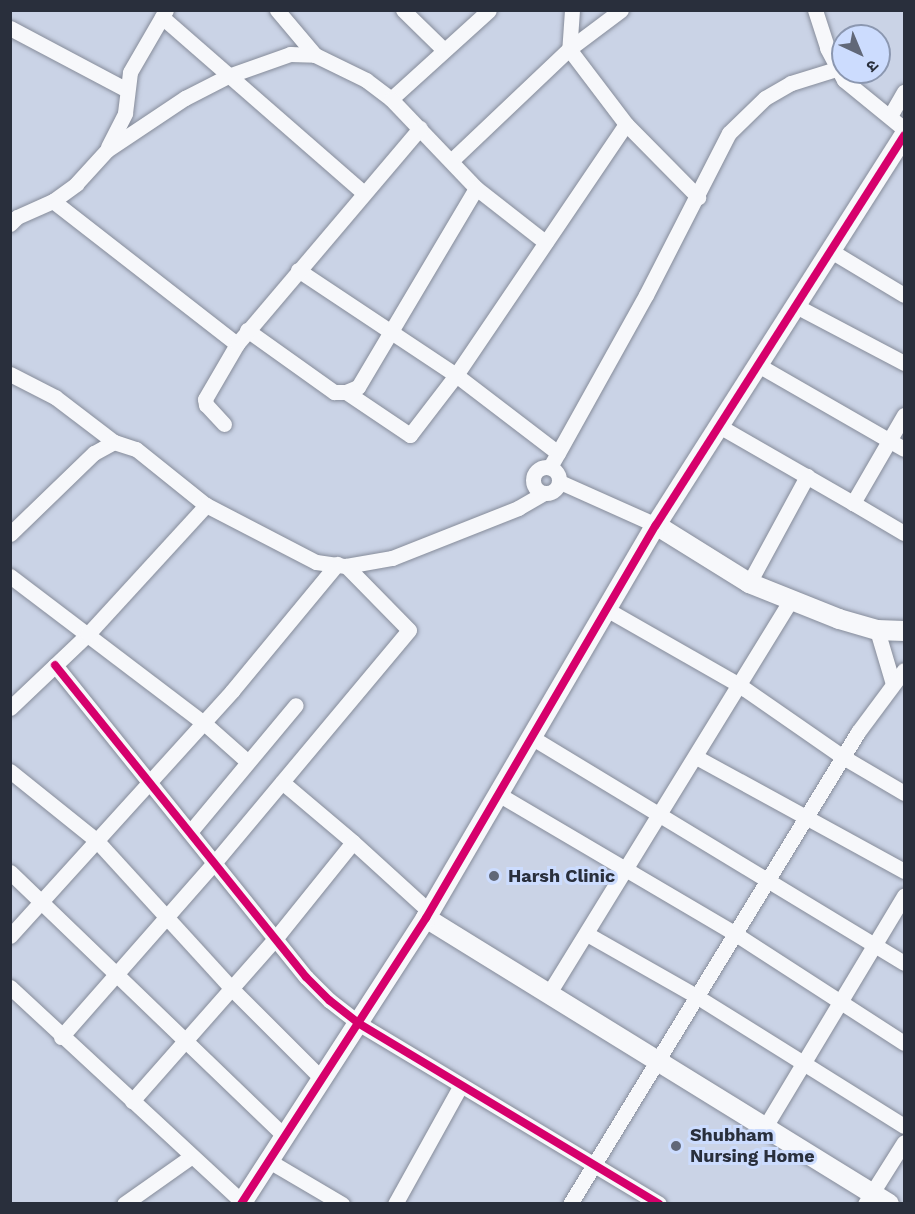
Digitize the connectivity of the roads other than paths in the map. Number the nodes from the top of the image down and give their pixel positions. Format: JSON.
{"nodes":[{"id":1,"x":277,"y":10,"type":"edge"},
{"id":2,"x":403,"y":10,"type":"edge"},
{"id":3,"x":489,"y":10,"type":"edge"},
{"id":4,"x":572,"y":10,"type":"edge"},
{"id":5,"x":621,"y":10,"type":"edge"},
{"id":6,"x":815,"y":10,"type":"edge"},
{"id":7,"x":164,"y":14,"type":"edge"},
{"id":8,"x":10,"y":28,"type":"edge"},
{"id":9,"x":569,"y":49,"type":"junction"},
{"id":10,"x":444,"y":50,"type":"junction"},
{"id":11,"x":315,"y":55,"type":"junction"},
{"id":12,"x":831,"y":55,"type":"edge"},
{"id":13,"x":831,"y":71,"type":"edge"},
{"id":14,"x":228,"y":76,"type":"junction"},
{"id":15,"x":849,"y":84,"type":"edge"},
{"id":16,"x":125,"y":89,"type":"junction"},
{"id":17,"x":904,"y":92,"type":"edge"},
{"id":18,"x":391,"y":99,"type":"junction"},
{"id":19,"x":890,"y":116,"type":"junction"},
{"id":20,"x":626,"y":124,"type":"junction"},
{"id":21,"x":420,"y":128,"type":"junction"},
{"id":22,"x":904,"y":136,"type":"edge"},
{"id":23,"x":107,"y":150,"type":"junction"},
{"id":24,"x":452,"y":160,"type":"junction"},
{"id":25,"x":476,"y":188,"type":"junction"},
{"id":26,"x":364,"y":193,"type":"junction"},
{"id":27,"x":698,"y":197,"type":"junction"},
{"id":28,"x":52,"y":201,"type":"junction"},
{"id":29,"x":13,"y":217,"type":"edge"},
{"id":30,"x":545,"y":242,"type":"junction"},
{"id":31,"x":831,"y":251,"type":"junction"},
{"id":32,"x":298,"y":270,"type":"junction"},
{"id":33,"x":904,"y":295,"type":"edge"},
{"id":34,"x":796,"y":306,"type":"junction"},
{"id":35,"x":247,"y":330,"type":"junction"},
{"id":36,"x":388,"y":330,"type":"junction"},
{"id":37,"x":237,"y":344,"type":"junction"},
{"id":38,"x":904,"y":363,"type":"edge"},
{"id":39,"x":758,"y":365,"type":"junction"},
{"id":40,"x":10,"y":374,"type":"edge"},
{"id":41,"x":456,"y":375,"type":"junction"},
{"id":42,"x":346,"y":392,"type":"junction"},
{"id":43,"x":904,"y":415,"type":"edge"},
{"id":44,"x":224,"y":423,"type":"dead end"},
{"id":45,"x":719,"y":426,"type":"junction"},
{"id":46,"x":889,"y":440,"type":"junction"},
{"id":47,"x":114,"y":442,"type":"junction"},
{"id":48,"x":904,"y":449,"type":"edge"},
{"id":49,"x":554,"y":460,"type":"junction"},
{"id":50,"x":807,"y":476,"type":"junction"},
{"id":51,"x":560,"y":482,"type":"junction"},
{"id":52,"x":544,"y":493,"type":"junction"},
{"id":53,"x":853,"y":503,"type":"junction"},
{"id":54,"x":206,"y":505,"type":"junction"},
{"id":55,"x":656,"y":525,"type":"junction"},
{"id":56,"x":904,"y":533,"type":"edge"},
{"id":57,"x":10,"y":534,"type":"edge"},
{"id":58,"x":341,"y":565,"type":"junction"},
{"id":59,"x":10,"y":576,"type":"edge"},
{"id":60,"x":749,"y":583,"type":"junction"},
{"id":61,"x":791,"y":600,"type":"junction"},
{"id":62,"x":606,"y":609,"type":"junction"},
{"id":63,"x":878,"y":630,"type":"junction"},
{"id":64,"x":904,"y":631,"type":"edge"},
{"id":65,"x":88,"y":634,"type":"junction"},
{"id":66,"x":55,"y":665,"type":"junction"},
{"id":67,"x":901,"y":677,"type":"edge"},
{"id":68,"x":739,"y":686,"type":"junction"},
{"id":69,"x":296,"y":705,"type":"dead end"},
{"id":70,"x":10,"y":708,"type":"edge"},
{"id":71,"x":204,"y":723,"type":"junction"},
{"id":72,"x":531,"y":737,"type":"junction"},
{"id":73,"x":696,"y":757,"type":"junction"},
{"id":74,"x":843,"y":757,"type":"junction"},
{"id":75,"x":247,"y":761,"type":"junction"},
{"id":76,"x":10,"y":771,"type":"edge"},
{"id":77,"x":282,"y":782,"type":"junction"},
{"id":78,"x":149,"y":785,"type":"junction"},
{"id":79,"x":904,"y":793,"type":"edge"},
{"id":80,"x":498,"y":794,"type":"junction"},
{"id":81,"x":661,"y":814,"type":"junction"},
{"id":82,"x":807,"y":815,"type":"junction"},
{"id":83,"x":190,"y":832,"type":"junction"},
{"id":84,"x":97,"y":841,"type":"junction"},
{"id":85,"x":353,"y":842,"type":"junction"},
{"id":86,"x":215,"y":862,"type":"junction"},
{"id":87,"x":904,"y":871,"type":"edge"},
{"id":88,"x":10,"y":872,"type":"edge"},
{"id":89,"x":625,"y":872,"type":"junction"},
{"id":90,"x":767,"y":879,"type":"junction"},
{"id":91,"x":904,"y":896,"type":"edge"},
{"id":92,"x":42,"y":901,"type":"junction"},
{"id":93,"x":428,"y":915,"type":"junction"},
{"id":94,"x":166,"y":917,"type":"junction"},
{"id":95,"x":734,"y":933,"type":"junction"},
{"id":96,"x":587,"y":934,"type":"junction"},
{"id":97,"x":10,"y":936,"type":"edge"},
{"id":98,"x":275,"y":939,"type":"junction"},
{"id":99,"x":875,"y":945,"type":"junction"},
{"id":100,"x":904,"y":963,"type":"edge"},
{"id":101,"x":116,"y":975,"type":"junction"},
{"id":102,"x":10,"y":987,"type":"edge"},
{"id":103,"x":232,"y":989,"type":"junction"},
{"id":104,"x":549,"y":993,"type":"junction"},
{"id":105,"x":696,"y":996,"type":"junction"},
{"id":106,"x":839,"y":1004,"type":"junction"},
{"id":107,"x":358,"y":1023,"type":"junction"},
{"id":108,"x":61,"y":1037,"type":"junction"},
{"id":109,"x":187,"y":1040,"type":"junction"},
{"id":110,"x":904,"y":1043,"type":"edge"},
{"id":111,"x":658,"y":1061,"type":"junction"},
{"id":112,"x":803,"y":1064,"type":"junction"},
{"id":113,"x":322,"y":1079,"type":"junction"},
{"id":114,"x":461,"y":1085,"type":"junction"},
{"id":115,"x":132,"y":1101,"type":"junction"},
{"id":116,"x":904,"y":1126,"type":"edge"},
{"id":117,"x":765,"y":1127,"type":"junction"},
{"id":118,"x":285,"y":1137,"type":"junction"},
{"id":119,"x":904,"y":1142,"type":"edge"},
{"id":120,"x":192,"y":1156,"type":"junction"},
{"id":121,"x":269,"y":1161,"type":"junction"},
{"id":122,"x":594,"y":1165,"type":"junction"},
{"id":123,"x":868,"y":1198,"type":"edge"},
{"id":124,"x":124,"y":1203,"type":"edge"},
{"id":125,"x":242,"y":1203,"type":"edge"},
{"id":126,"x":342,"y":1203,"type":"edge"},
{"id":127,"x":395,"y":1203,"type":"edge"},
{"id":128,"x":570,"y":1203,"type":"edge"},
{"id":129,"x":659,"y":1203,"type":"edge"},
{"id":130,"x":889,"y":1203,"type":"edge"}],
"edges":[{"from":1,"to":11,"type":"street"},
{"from":2,"to":10,"type":"street"},
{"from":3,"to":10,"type":"street"},
{"from":4,"to":9,"type":"street"},
{"from":5,"to":9,"type":"street"},
{"from":6,"to":12,"type":"street"},
{"from":7,"to":14,"type":"street"},
{"from":7,"to":16,"type":"street"},
{"from":8,"to":16,"type":"street"},
{"from":9,"to":20,"type":"street"},
{"from":9,"to":24,"type":"street"},
{"from":10,"to":18,"type":"street"},
{"from":11,"to":14,"type":"street"},
{"from":11,"to":18,"type":"street"},
{"from":13,"to":27,"type":"street"},
{"from":14,"to":23,"type":"street"},
{"from":14,"to":26,"type":"street"},
{"from":15,"to":19,"type":"street"},
{"from":16,"to":23,"type":"street"},
{"from":17,"to":19,"type":"street"},
{"from":18,"to":21,"type":"street"},
{"from":19,"to":22,"type":"street"},
{"from":20,"to":27,"type":"street"},
{"from":20,"to":30,"type":"street"},
{"from":21,"to":24,"type":"street"},
{"from":21,"to":26,"type":"street"},
{"from":22,"to":31,"type":"street"},
{"from":23,"to":28,"type":"street"},
{"from":24,"to":25,"type":"street"},
{"from":25,"to":30,"type":"street"},
{"from":25,"to":36,"type":"street"},
{"from":26,"to":32,"type":"street"},
{"from":27,"to":49,"type":"street"},
{"from":28,"to":29,"type":"street"},
{"from":28,"to":37,"type":"street"},
{"from":30,"to":41,"type":"street"},
{"from":31,"to":33,"type":"street"},
{"from":31,"to":34,"type":"street"},
{"from":32,"to":35,"type":"street"},
{"from":32,"to":36,"type":"street"},
{"from":34,"to":38,"type":"street"},
{"from":34,"to":39,"type":"street"},
{"from":35,"to":37,"type":"street"},
{"from":35,"to":42,"type":"street"},
{"from":36,"to":41,"type":"street"},
{"from":36,"to":42,"type":"street"},
{"from":37,"to":44,"type":"street"},
{"from":39,"to":45,"type":"street"},
{"from":39,"to":46,"type":"street"},
{"from":40,"to":47,"type":"street"},
{"from":41,"to":42,"type":"street"},
{"from":41,"to":49,"type":"street"},
{"from":43,"to":46,"type":"street"},
{"from":45,"to":50,"type":"street"},
{"from":45,"to":55,"type":"street"},
{"from":46,"to":48,"type":"street"},
{"from":46,"to":53,"type":"street"},
{"from":47,"to":54,"type":"street"},
{"from":47,"to":57,"type":"street"},
{"from":49,"to":51,"type":"street"},
{"from":49,"to":52,"type":"street"},
{"from":50,"to":53,"type":"street"},
{"from":50,"to":60,"type":"street"},
{"from":51,"to":52,"type":"street"},
{"from":51,"to":55,"type":"street"},
{"from":52,"to":58,"type":"street"},
{"from":53,"to":56,"type":"street"},
{"from":54,"to":58,"type":"street"},
{"from":54,"to":65,"type":"street"},
{"from":55,"to":60,"type":"street"},
{"from":55,"to":62,"type":"street"},
{"from":58,"to":71,"type":"street"},
{"from":58,"to":77,"type":"street"},
{"from":59,"to":65,"type":"street"},
{"from":60,"to":61,"type":"street"},
{"from":61,"to":63,"type":"street"},
{"from":61,"to":68,"type":"street"},
{"from":62,"to":68,"type":"street"},
{"from":62,"to":72,"type":"street"},
{"from":63,"to":64,"type":"street"},
{"from":63,"to":67,"type":"street"},
{"from":65,"to":66,"type":"street"},
{"from":65,"to":71,"type":"street"},
{"from":66,"to":70,"type":"street"},
{"from":66,"to":78,"type":"street"},
{"from":67,"to":74,"type":"street"},
{"from":68,"to":73,"type":"street"},
{"from":68,"to":74,"type":"street"},
{"from":69,"to":75,"type":"street"},
{"from":71,"to":75,"type":"street"},
{"from":71,"to":78,"type":"street"},
{"from":72,"to":80,"type":"street"},
{"from":72,"to":81,"type":"street"},
{"from":73,"to":81,"type":"street"},
{"from":73,"to":82,"type":"street"},
{"from":74,"to":79,"type":"street"},
{"from":74,"to":82,"type":"street"},
{"from":75,"to":83,"type":"street"},
{"from":76,"to":84,"type":"street"},
{"from":77,"to":85,"type":"street"},
{"from":77,"to":86,"type":"street"},
{"from":78,"to":83,"type":"street"},
{"from":78,"to":84,"type":"street"},
{"from":80,"to":89,"type":"street"},
{"from":80,"to":93,"type":"street"},
{"from":81,"to":89,"type":"street"},
{"from":81,"to":90,"type":"street"},
{"from":82,"to":87,"type":"street"},
{"from":82,"to":90,"type":"street"},
{"from":83,"to":86,"type":"street"},
{"from":84,"to":92,"type":"street"},
{"from":84,"to":94,"type":"street"},
{"from":85,"to":93,"type":"street"},
{"from":85,"to":98,"type":"street"},
{"from":86,"to":94,"type":"street"},
{"from":86,"to":98,"type":"street"},
{"from":88,"to":92,"type":"street"},
{"from":89,"to":95,"type":"street"},
{"from":89,"to":96,"type":"street"},
{"from":90,"to":95,"type":"street"},
{"from":90,"to":99,"type":"street"},
{"from":91,"to":99,"type":"street"},
{"from":92,"to":97,"type":"street"},
{"from":92,"to":101,"type":"street"},
{"from":93,"to":104,"type":"street"},
{"from":93,"to":107,"type":"street"},
{"from":94,"to":101,"type":"street"},
{"from":94,"to":103,"type":"street"},
{"from":95,"to":105,"type":"street"},
{"from":95,"to":106,"type":"street"},
{"from":96,"to":104,"type":"street"},
{"from":96,"to":105,"type":"street"},
{"from":98,"to":103,"type":"street"},
{"from":98,"to":107,"type":"street"},
{"from":99,"to":100,"type":"street"},
{"from":99,"to":106,"type":"street"},
{"from":101,"to":108,"type":"street"},
{"from":101,"to":109,"type":"street"},
{"from":102,"to":108,"type":"street"},
{"from":103,"to":109,"type":"street"},
{"from":103,"to":113,"type":"street"},
{"from":104,"to":111,"type":"street"},
{"from":105,"to":111,"type":"street"},
{"from":105,"to":112,"type":"street"},
{"from":106,"to":110,"type":"street"},
{"from":106,"to":112,"type":"street"},
{"from":107,"to":113,"type":"street"},
{"from":107,"to":114,"type":"street"},
{"from":108,"to":115,"type":"street"},
{"from":109,"to":115,"type":"street"},
{"from":109,"to":118,"type":"street"},
{"from":111,"to":117,"type":"street"},
{"from":111,"to":122,"type":"street"},
{"from":112,"to":116,"type":"street"},
{"from":112,"to":117,"type":"street"},
{"from":113,"to":118,"type":"street"},
{"from":114,"to":122,"type":"street"},
{"from":114,"to":127,"type":"street"},
{"from":115,"to":120,"type":"street"},
{"from":117,"to":123,"type":"street"},
{"from":118,"to":121,"type":"street"},
{"from":119,"to":123,"type":"street"},
{"from":120,"to":124,"type":"street"},
{"from":120,"to":125,"type":"street"},
{"from":121,"to":125,"type":"street"},
{"from":121,"to":126,"type":"street"},
{"from":122,"to":128,"type":"street"},
{"from":122,"to":129,"type":"street"},
{"from":123,"to":130,"type":"street"}]}
